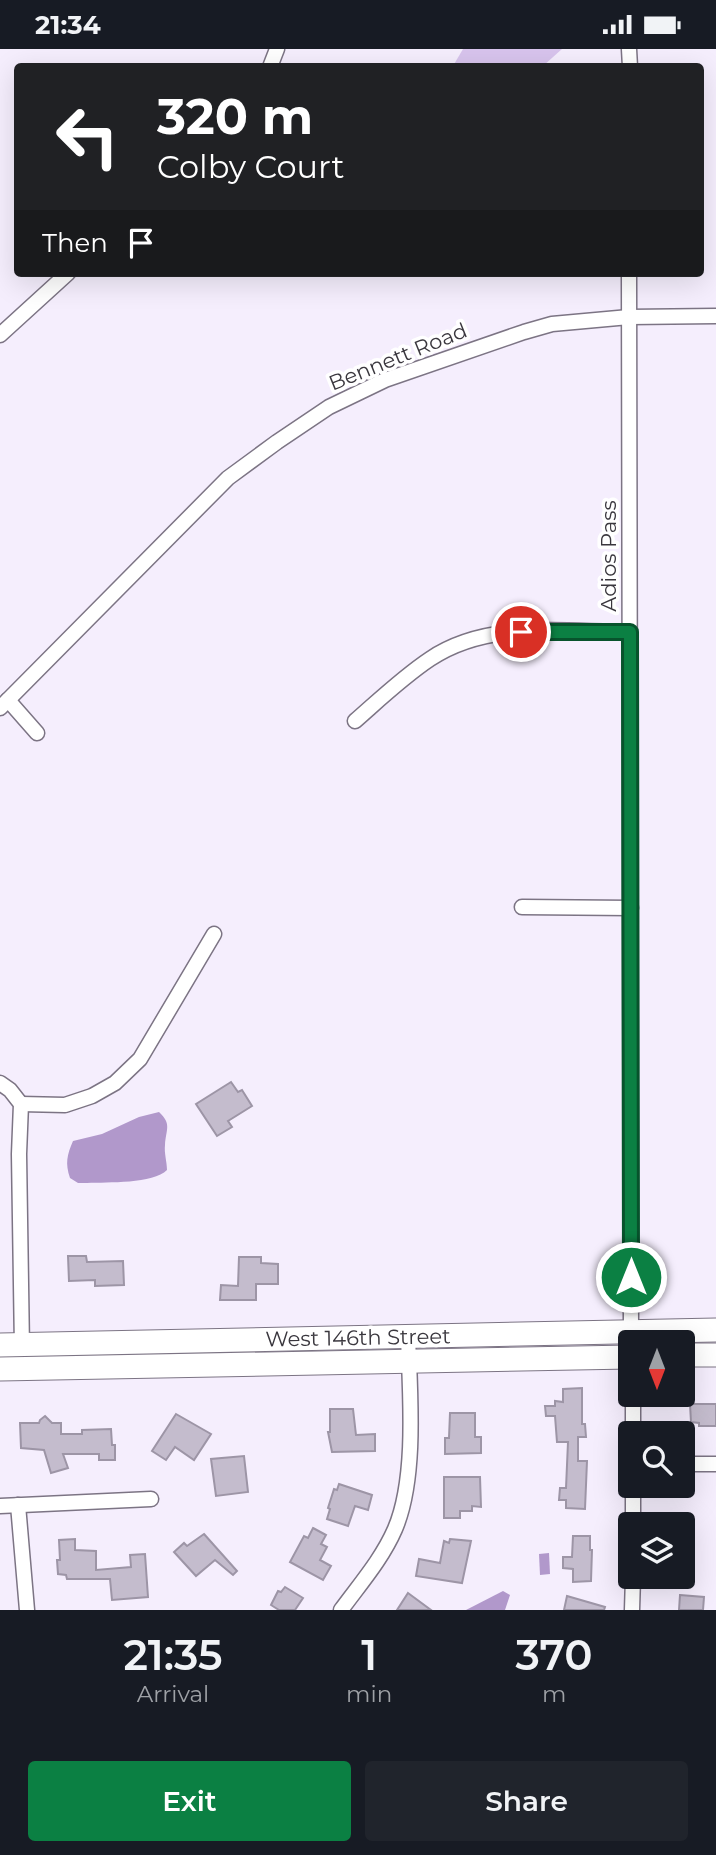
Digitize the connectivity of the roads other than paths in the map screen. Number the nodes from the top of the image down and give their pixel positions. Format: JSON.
{"nodes":[{"id":1,"x":64,"y":277,"type":"edge"},
{"id":2,"x":629,"y":277,"type":"edge"},
{"id":3,"x":716,"y":316,"type":"edge"},
{"id":4,"x":629,"y":317,"type":"junction"},
{"id":5,"x":0,"y":335,"type":"edge"},
{"id":6,"x":630,"y":632,"type":"junction"},
{"id":7,"x":4,"y":704,"type":"edge"},
{"id":8,"x":355,"y":721,"type":"dead end"},
{"id":9,"x":37,"y":733,"type":"dead end"},
{"id":10,"x":522,"y":907,"type":"dead end"},
{"id":11,"x":631,"y":908,"type":"junction"},
{"id":12,"x":214,"y":934,"type":"dead end"},
{"id":13,"x":0,"y":1083,"type":"edge"},
{"id":14,"x":21,"y":1104,"type":"junction"},
{"id":15,"x":631,"y":1330,"type":"edge"},
{"id":16,"x":716,"y":1330,"type":"edge"},
{"id":17,"x":695,"y":1332,"type":"edge"},
{"id":18,"x":408,"y":1337,"type":"junction"},
{"id":19,"x":618,"y":1337,"type":"edge"},
{"id":20,"x":11,"y":1344,"type":"edge"},
{"id":21,"x":695,"y":1355,"type":"edge"},
{"id":22,"x":716,"y":1355,"type":"edge"},
{"id":23,"x":618,"y":1357,"type":"edge"},
{"id":24,"x":409,"y":1361,"type":"junction"},
{"id":25,"x":11,"y":1369,"type":"edge"},
{"id":26,"x":695,"y":1464,"type":"edge"},
{"id":27,"x":716,"y":1464,"type":"edge"},
{"id":28,"x":151,"y":1499,"type":"dead end"},
{"id":29,"x":18,"y":1505,"type":"junction"},
{"id":30,"x":0,"y":1506,"type":"edge"},
{"id":31,"x":633,"y":1589,"type":"edge"},
{"id":32,"x":27,"y":1610,"type":"edge"},
{"id":33,"x":341,"y":1610,"type":"edge"},
{"id":34,"x":632,"y":1610,"type":"edge"}],
"edges":[{"from":1,"to":5,"type":"street"},
{"from":2,"to":4,"type":"street","name":"Adios Pass"},
{"from":3,"to":4,"type":"street","name":"Bennett Road"},
{"from":4,"to":6,"type":"street","name":"Adios Pass"},
{"from":4,"to":7,"type":"street","name":"Bennett Road"},
{"from":6,"to":8,"type":"street"},
{"from":6,"to":11,"type":"street","name":"Adios Pass"},
{"from":7,"to":9,"type":"street"},
{"from":10,"to":11,"type":"street"},
{"from":11,"to":15,"type":"street","name":"Adios Pass"},
{"from":12,"to":14,"type":"street"},
{"from":13,"to":14,"type":"street"},
{"from":14,"to":20,"type":"street"},
{"from":16,"to":17,"type":"main road","name":"West 146th Street"},
{"from":18,"to":19,"type":"main road","name":"West 146th Street"},
{"from":18,"to":20,"type":"main road","name":"West 146th Street"},
{"from":18,"to":24,"type":"street"},
{"from":20,"to":25,"type":"street"},
{"from":21,"to":22,"type":"main road"},
{"from":23,"to":24,"type":"main road","name":"West 146th Street"},
{"from":24,"to":25,"type":"main road","name":"West 146th Street"},
{"from":24,"to":33,"type":"street"},
{"from":26,"to":27,"type":"street"},
{"from":28,"to":29,"type":"street"},
{"from":29,"to":30,"type":"street"},
{"from":29,"to":32,"type":"street"},
{"from":31,"to":34,"type":"street"}]}
